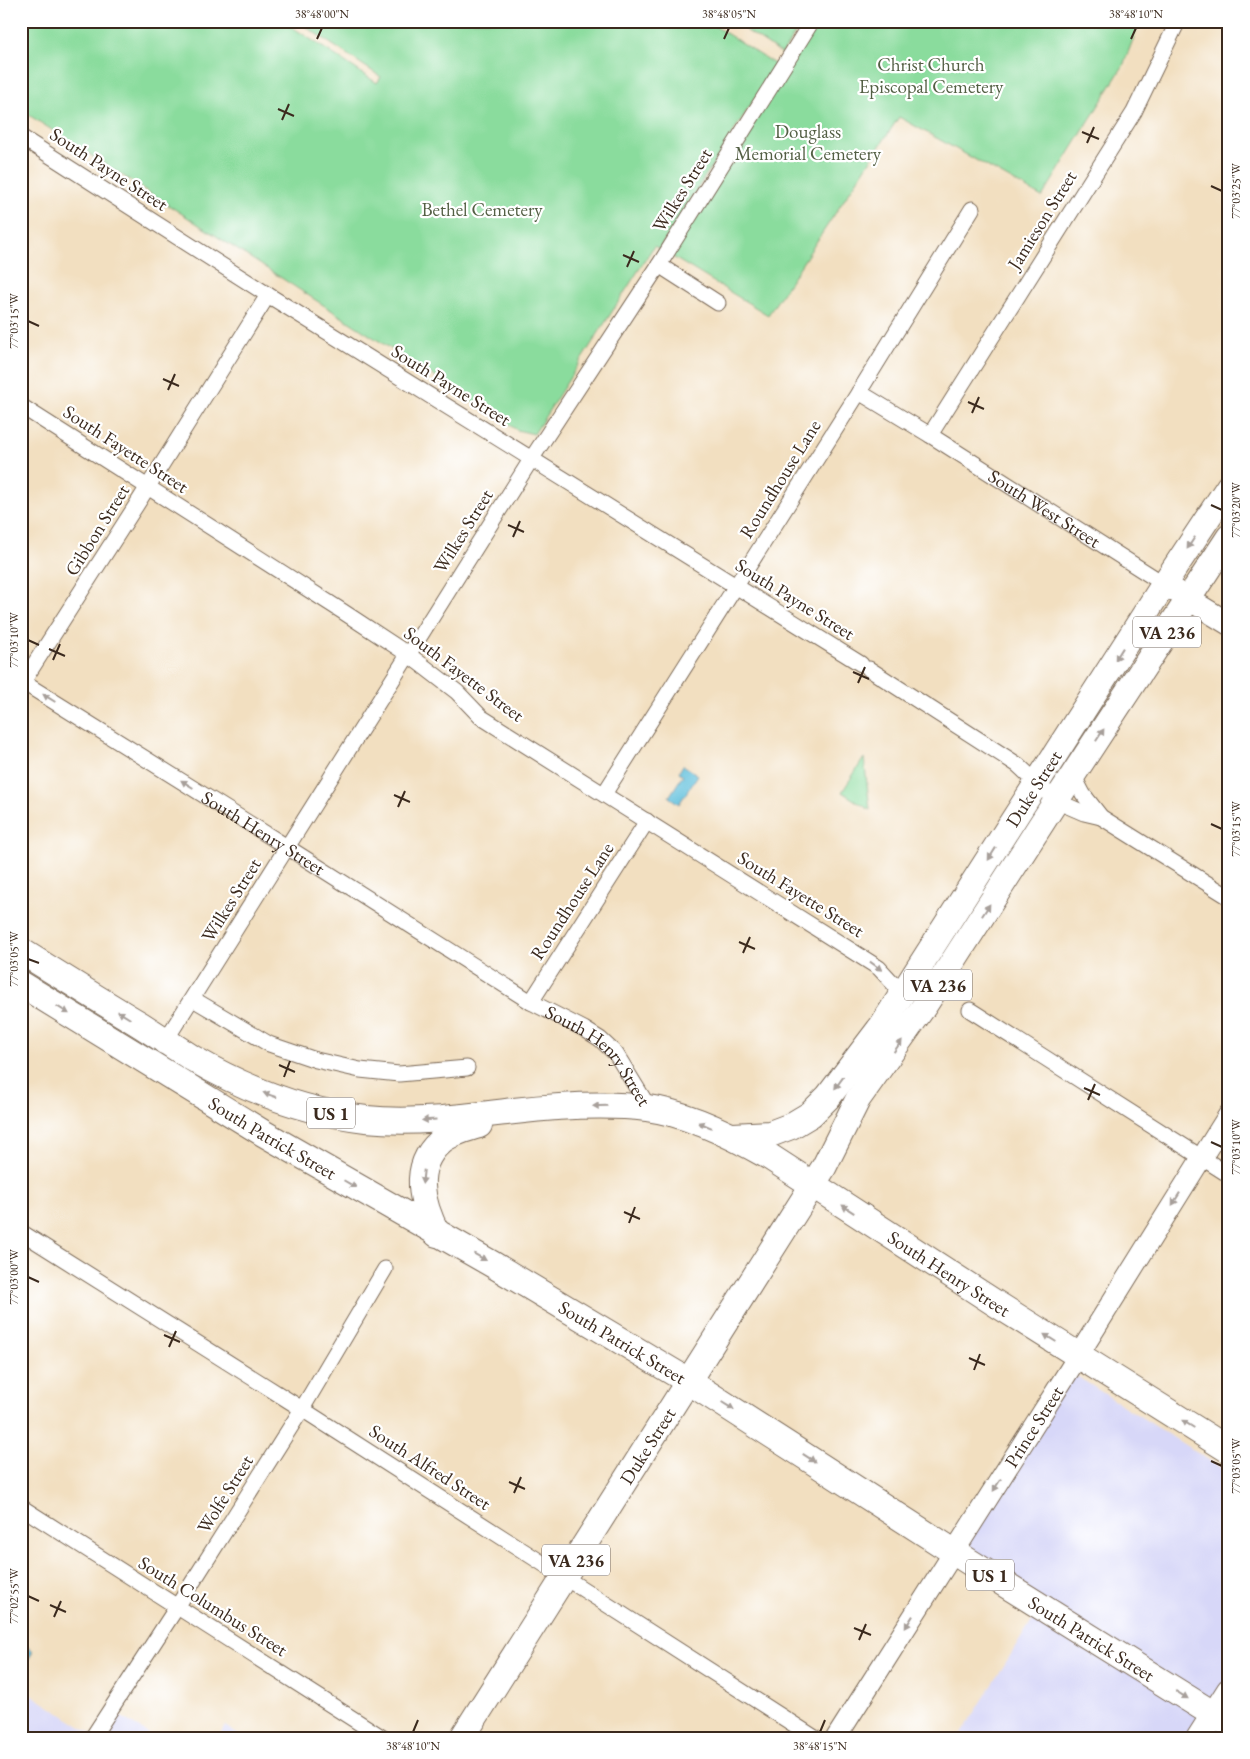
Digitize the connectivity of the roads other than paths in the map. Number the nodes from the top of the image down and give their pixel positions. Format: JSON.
{"nodes":[{"id":1,"x":812,"y":21,"type":"edge"},
{"id":2,"x":1178,"y":21,"type":"edge"},
{"id":3,"x":21,"y":137,"type":"edge"},
{"id":4,"x":972,"y":209,"type":"dead end"},
{"id":5,"x":659,"y":264,"type":"junction"},
{"id":6,"x":268,"y":294,"type":"junction"},
{"id":7,"x":718,"y":302,"type":"dead end"},
{"id":8,"x":859,"y":392,"type":"junction"},
{"id":9,"x":21,"y":406,"type":"edge"},
{"id":10,"x":930,"y":435,"type":"junction"},
{"id":11,"x":532,"y":458,"type":"junction"},
{"id":12,"x":1229,"y":486,"type":"edge"},
{"id":13,"x":148,"y":487,"type":"junction"},
{"id":14,"x":1229,"y":537,"type":"edge"},
{"id":15,"x":1164,"y":584,"type":"junction"},
{"id":16,"x":736,"y":586,"type":"junction"},
{"id":17,"x":1189,"y":599,"type":"junction"},
{"id":18,"x":1229,"y":624,"type":"edge"},
{"id":19,"x":409,"y":655,"type":"junction"},
{"id":20,"x":22,"y":682,"type":"edge"},
{"id":21,"x":1073,"y":775,"type":"junction"},
{"id":22,"x":1037,"y":783,"type":"junction"},
{"id":23,"x":604,"y":794,"type":"junction"},
{"id":24,"x":1056,"y":801,"type":"junction"},
{"id":25,"x":1101,"y":817,"type":"junction"},
{"id":26,"x":647,"y":821,"type":"junction"},
{"id":27,"x":287,"y":847,"type":"junction"},
{"id":28,"x":1229,"y":897,"type":"edge"},
{"id":29,"x":21,"y":951,"type":"edge"},
{"id":30,"x":21,"y":984,"type":"edge"},
{"id":31,"x":903,"y":994,"type":"junction"},
{"id":32,"x":193,"y":999,"type":"junction"},
{"id":33,"x":531,"y":1002,"type":"junction"},
{"id":34,"x":970,"y":1010,"type":"dead end"},
{"id":35,"x":879,"y":1030,"type":"junction"},
{"id":36,"x":166,"y":1041,"type":"junction"},
{"id":37,"x":151,"y":1065,"type":"junction"},
{"id":38,"x":467,"y":1068,"type":"dead end"},
{"id":39,"x":858,"y":1099,"type":"junction"},
{"id":40,"x":649,"y":1108,"type":"junction"},
{"id":41,"x":512,"y":1111,"type":"junction"},
{"id":42,"x":1229,"y":1114,"type":"edge"},
{"id":43,"x":733,"y":1136,"type":"junction"},
{"id":44,"x":1202,"y":1158,"type":"junction"},
{"id":45,"x":1229,"y":1175,"type":"edge"},
{"id":46,"x":812,"y":1186,"type":"junction"},
{"id":47,"x":21,"y":1232,"type":"edge"},
{"id":48,"x":437,"y":1234,"type":"junction"},
{"id":49,"x":386,"y":1269,"type":"dead end"},
{"id":50,"x":1078,"y":1355,"type":"junction"},
{"id":51,"x":688,"y":1381,"type":"junction"},
{"id":52,"x":302,"y":1409,"type":"junction"},
{"id":53,"x":1229,"y":1450,"type":"edge"},
{"id":54,"x":21,"y":1507,"type":"edge"},
{"id":55,"x":954,"y":1552,"type":"junction"},
{"id":56,"x":565,"y":1578,"type":"junction"},
{"id":57,"x":177,"y":1607,"type":"junction"},
{"id":58,"x":1229,"y":1691,"type":"edge"},
{"id":59,"x":1221,"y":1719,"type":"edge"},
{"id":60,"x":92,"y":1738,"type":"edge"},
{"id":61,"x":383,"y":1738,"type":"edge"},
{"id":62,"x":462,"y":1738,"type":"edge"},
{"id":63,"x":815,"y":1738,"type":"edge"},
{"id":64,"x":836,"y":1738,"type":"edge"},
{"id":65,"x":1199,"y":1738,"type":"edge"}],
"edges":[{"from":1,"to":5,"type":"street","name":"Wilkes Street"},
{"from":2,"to":10,"type":"street","name":"Jamieson Street"},
{"from":3,"to":6,"type":"street","name":"South Payne Street"},
{"from":4,"to":8,"type":"street","name":"Roundhouse Lane"},
{"from":5,"to":7,"type":"street"},
{"from":5,"to":11,"type":"street","name":"Wilkes Street"},
{"from":6,"to":11,"type":"street","name":"South Payne Street"},
{"from":6,"to":13,"type":"street","name":"Gibbon Street"},
{"from":8,"to":10,"type":"street","name":"South West Street"},
{"from":8,"to":16,"type":"street","name":"Roundhouse Lane"},
{"from":9,"to":13,"type":"street","name":"South Fayette Street"},
{"from":10,"to":15,"type":"street","name":"South West Street"},
{"from":11,"to":16,"type":"street","name":"South Payne Street"},
{"from":11,"to":19,"type":"street","name":"Wilkes Street"},
{"from":12,"to":15,"type":"main road","name":"Duke Street","number":"VA 236","one_way":true},
{"from":13,"to":19,"type":"street","name":"South Fayette Street"},
{"from":13,"to":20,"type":"street","name":"Gibbon Street"},
{"from":14,"to":17,"type":"main road","name":"Duke Street","number":"VA 236"},
{"from":15,"to":17,"type":"main road","name":"South West Street"},
{"from":15,"to":22,"type":"main road","name":"Duke Street","number":"VA 236","one_way":true},
{"from":16,"to":22,"type":"street","name":"South Payne Street"},
{"from":16,"to":23,"type":"street","name":"Roundhouse Lane"},
{"from":17,"to":18,"type":"main road","name":"South West Street"},
{"from":21,"to":17,"type":"main road","name":"Duke Street","number":"VA 236","one_way":true},
{"from":19,"to":23,"type":"street","name":"South Fayette Street"},
{"from":19,"to":27,"type":"street","name":"Wilkes Street"},
{"from":27,"to":20,"type":"street","name":"South Henry Street","one_way":true},
{"from":21,"to":24,"type":"main road","name":"Duke Street","number":"VA 236"},
{"from":21,"to":25,"type":"street","name":"South Payne Street"},
{"from":22,"to":24,"type":"street","name":"South Payne Street"},
{"from":22,"to":31,"type":"main road","name":"Duke Street","number":"VA 236","one_way":true},
{"from":23,"to":26,"type":"street","name":"South Fayette Street"},
{"from":24,"to":25,"type":"street","name":"South Payne Street"},
{"from":39,"to":24,"type":"main road","name":"Duke Street","number":"VA 236","one_way":true},
{"from":25,"to":28,"type":"street","name":"South Payne Street"},
{"from":26,"to":31,"type":"street","name":"South Fayette Street","one_way":true},
{"from":26,"to":33,"type":"street","name":"Roundhouse Lane"},
{"from":27,"to":32,"type":"street","name":"Wilkes Street"},
{"from":27,"to":33,"type":"street","name":"South Henry Street"},
{"from":36,"to":29,"type":"highway","name":"South Patrick Street","number":"US 1","one_way":true},
{"from":30,"to":37,"type":"highway","name":"South Patrick Street","number":"US 1","one_way":true},
{"from":31,"to":35,"type":"main road","name":"Duke Street","number":"VA 236"},
{"from":32,"to":36,"type":"street","name":"Wilkes Street"},
{"from":32,"to":38,"type":"street"},
{"from":33,"to":40,"type":"street","name":"South Henry Street"},
{"from":34,"to":44,"type":"street"},
{"from":35,"to":39,"type":"main road","name":"Duke Street","number":"VA 236"},
{"from":35,"to":43,"type":"highway","one_way":true},
{"from":36,"to":37,"type":"street","name":"Wilkes Street"},
{"from":41,"to":36,"type":"highway","name":"South Patrick Street","number":"US 1","one_way":true},
{"from":37,"to":48,"type":"highway","name":"South Patrick Street","number":"US 1","one_way":true},
{"from":39,"to":46,"type":"main road","name":"Duke Street","number":"VA 236"},
{"from":40,"to":41,"type":"highway","name":"South Patrick Street","number":"US 1","one_way":true},
{"from":43,"to":40,"type":"highway","name":"South Henry Street","number":"US 1","one_way":true},
{"from":41,"to":48,"type":"highway","one_way":true},
{"from":42,"to":44,"type":"street","name":"Prince Street"},
{"from":43,"to":46,"type":"highway","name":"South Henry Street","number":"US 1"},
{"from":44,"to":45,"type":"street"},
{"from":44,"to":50,"type":"street","name":"Prince Street","one_way":true},
{"from":50,"to":46,"type":"highway","name":"South Henry Street","number":"US 1","one_way":true},
{"from":46,"to":51,"type":"main road","name":"Duke Street","number":"VA 236"},
{"from":47,"to":52,"type":"street","name":"South Alfred Street"},
{"from":48,"to":51,"type":"highway","name":"South Patrick Street","number":"US 1","one_way":true},
{"from":49,"to":52,"type":"street","name":"Wolfe Street"},
{"from":53,"to":50,"type":"highway","name":"South Henry Street","number":"US 1","one_way":true},
{"from":50,"to":55,"type":"street","name":"Prince Street","one_way":true},
{"from":51,"to":55,"type":"highway","name":"South Patrick Street","number":"US 1","one_way":true},
{"from":51,"to":56,"type":"main road","name":"Duke Street","number":"VA 236"},
{"from":52,"to":56,"type":"street","name":"South Alfred Street"},
{"from":52,"to":57,"type":"street","name":"Wolfe Street"},
{"from":54,"to":57,"type":"street","name":"South Columbus Street"},
{"from":55,"to":59,"type":"highway","name":"South Patrick Street","number":"US 1","one_way":true},
{"from":55,"to":64,"type":"street","name":"Prince Street","one_way":true},
{"from":56,"to":62,"type":"main road","name":"Duke Street","number":"VA 236"},
{"from":56,"to":63,"type":"street","name":"South Alfred Street"},
{"from":57,"to":60,"type":"street","name":"Wolfe Street"},
{"from":57,"to":61,"type":"street","name":"South Columbus Street"},
{"from":58,"to":59,"type":"main road"},
{"from":59,"to":65,"type":"main road"}]}
